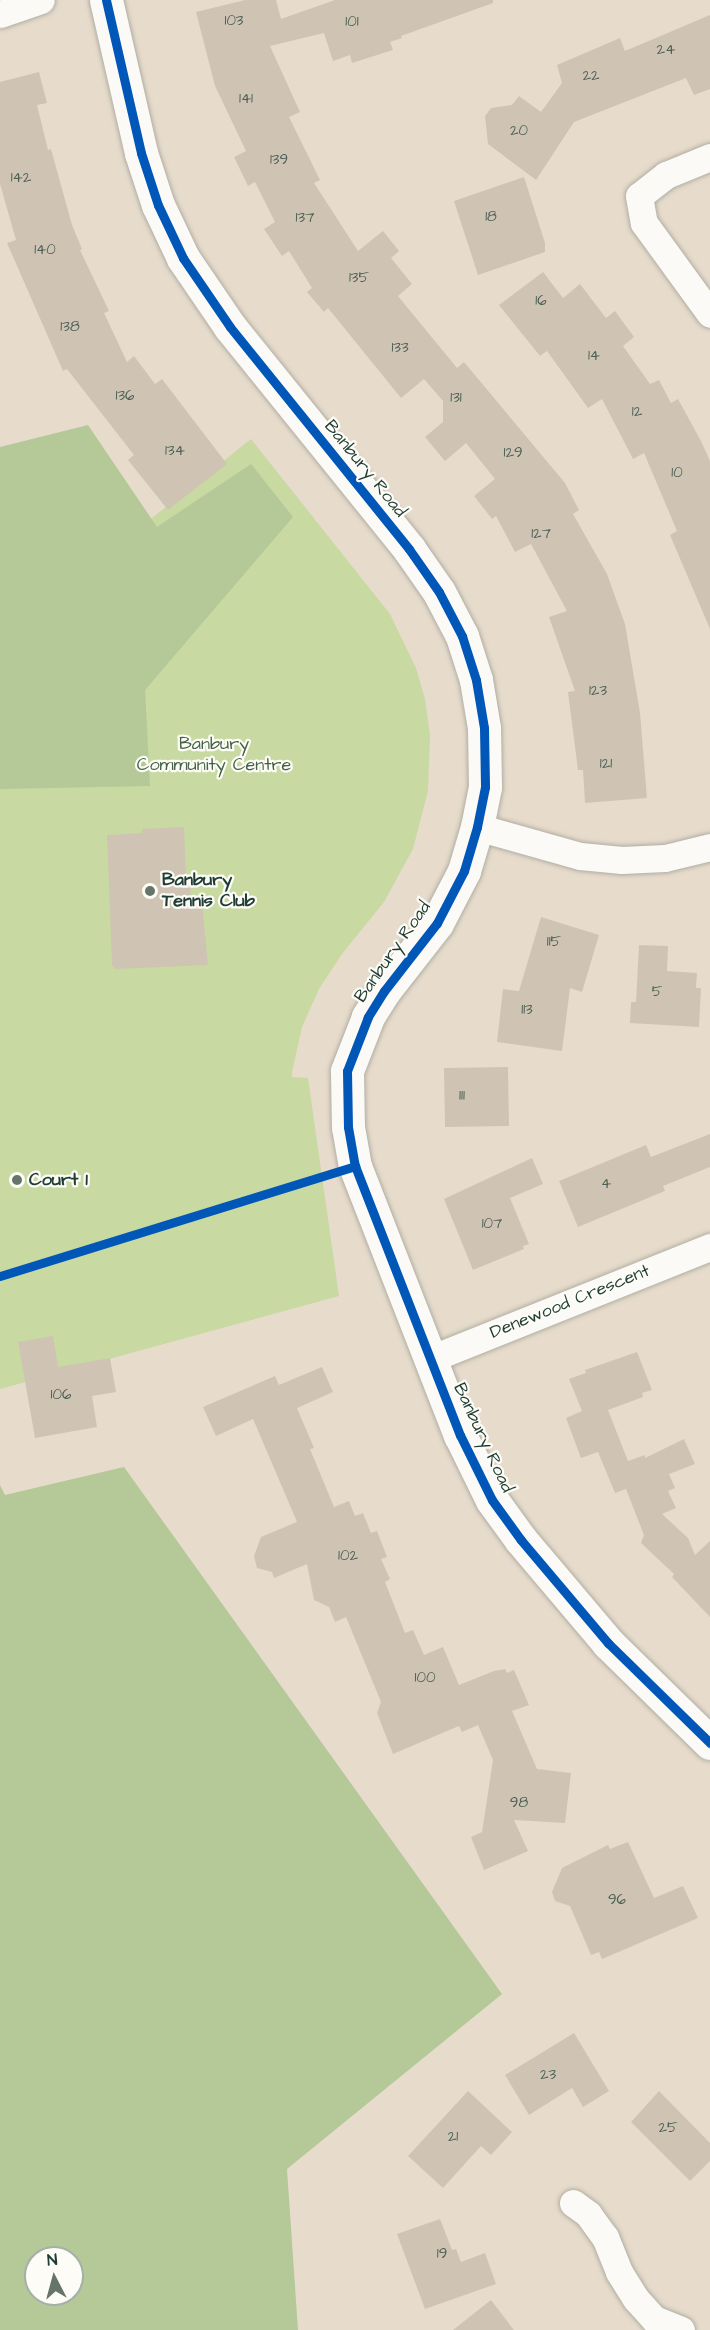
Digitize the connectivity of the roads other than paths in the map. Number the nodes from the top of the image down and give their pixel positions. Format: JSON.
{"nodes":[{"id":1,"x":40,"y":0,"type":"edge"},
{"id":2,"x":106,"y":0,"type":"edge"},
{"id":3,"x":0,"y":14,"type":"edge"},
{"id":4,"x":710,"y":157,"type":"edge"},
{"id":5,"x":710,"y":314,"type":"edge"},
{"id":6,"x":477,"y":827,"type":"junction"},
{"id":7,"x":710,"y":847,"type":"edge"},
{"id":8,"x":710,"y":1247,"type":"edge"},
{"id":9,"x":430,"y":1359,"type":"junction"},
{"id":10,"x":710,"y":1743,"type":"edge"},
{"id":11,"x":573,"y":2203,"type":"dead end"},
{"id":12,"x":681,"y":2330,"type":"edge"}],
"edges":[{"from":1,"to":3,"type":"street"},
{"from":2,"to":6,"type":"street","name":"Banbury Road"},
{"from":4,"to":5,"type":"street"},
{"from":6,"to":7,"type":"street"},
{"from":6,"to":9,"type":"street","name":"Banbury Road"},
{"from":8,"to":9,"type":"street","name":"Denewood Crescent"},
{"from":9,"to":10,"type":"street","name":"Banbury Road"},
{"from":11,"to":12,"type":"street"}]}
